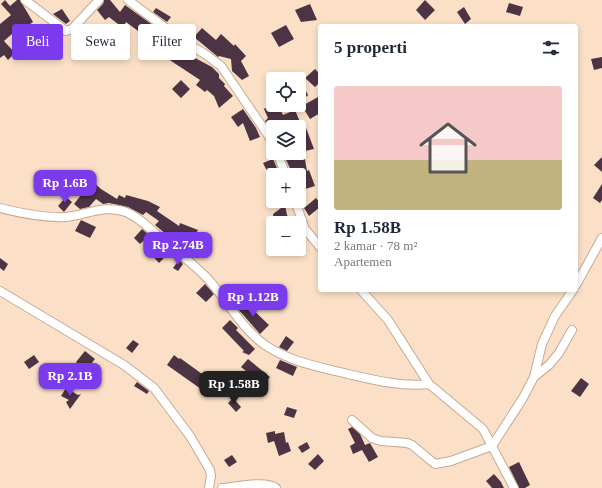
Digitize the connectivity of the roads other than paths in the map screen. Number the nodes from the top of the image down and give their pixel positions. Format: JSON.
{"nodes":[{"id":1,"x":25,"y":0,"type":"edge"},
{"id":2,"x":99,"y":0,"type":"edge"},
{"id":3,"x":128,"y":0,"type":"edge"},
{"id":4,"x":266,"y":132,"type":"edge"},
{"id":5,"x":0,"y":208,"type":"edge"},
{"id":6,"x":298,"y":208,"type":"edge"},
{"id":7,"x":602,"y":238,"type":"edge"},
{"id":8,"x":318,"y":245,"type":"edge"},
{"id":9,"x":578,"y":281,"type":"edge"},
{"id":10,"x":0,"y":291,"type":"edge"},
{"id":11,"x":363,"y":292,"type":"edge"},
{"id":12,"x":571,"y":292,"type":"edge"},
{"id":13,"x":572,"y":330,"type":"dead end"},
{"id":14,"x":534,"y":377,"type":"junction"},
{"id":15,"x":429,"y":384,"type":"junction"},
{"id":16,"x":352,"y":420,"type":"dead end"},
{"id":17,"x":492,"y":446,"type":"junction"},
{"id":18,"x":209,"y":488,"type":"edge"},
{"id":19,"x":222,"y":488,"type":"edge"},
{"id":20,"x":276,"y":488,"type":"edge"},
{"id":21,"x":514,"y":488,"type":"edge"}],
"edges":[{"from":1,"to":2,"type":"street"},
{"from":3,"to":4,"type":"street"},
{"from":5,"to":15,"type":"street"},
{"from":6,"to":8,"type":"street"},
{"from":7,"to":9,"type":"street"},
{"from":10,"to":18,"type":"street"},
{"from":11,"to":15,"type":"street"},
{"from":12,"to":14,"type":"street"},
{"from":13,"to":14,"type":"street"},
{"from":14,"to":17,"type":"street"},
{"from":15,"to":17,"type":"street"},
{"from":16,"to":17,"type":"street"},
{"from":17,"to":21,"type":"street"},
{"from":19,"to":20,"type":"street"}]}
